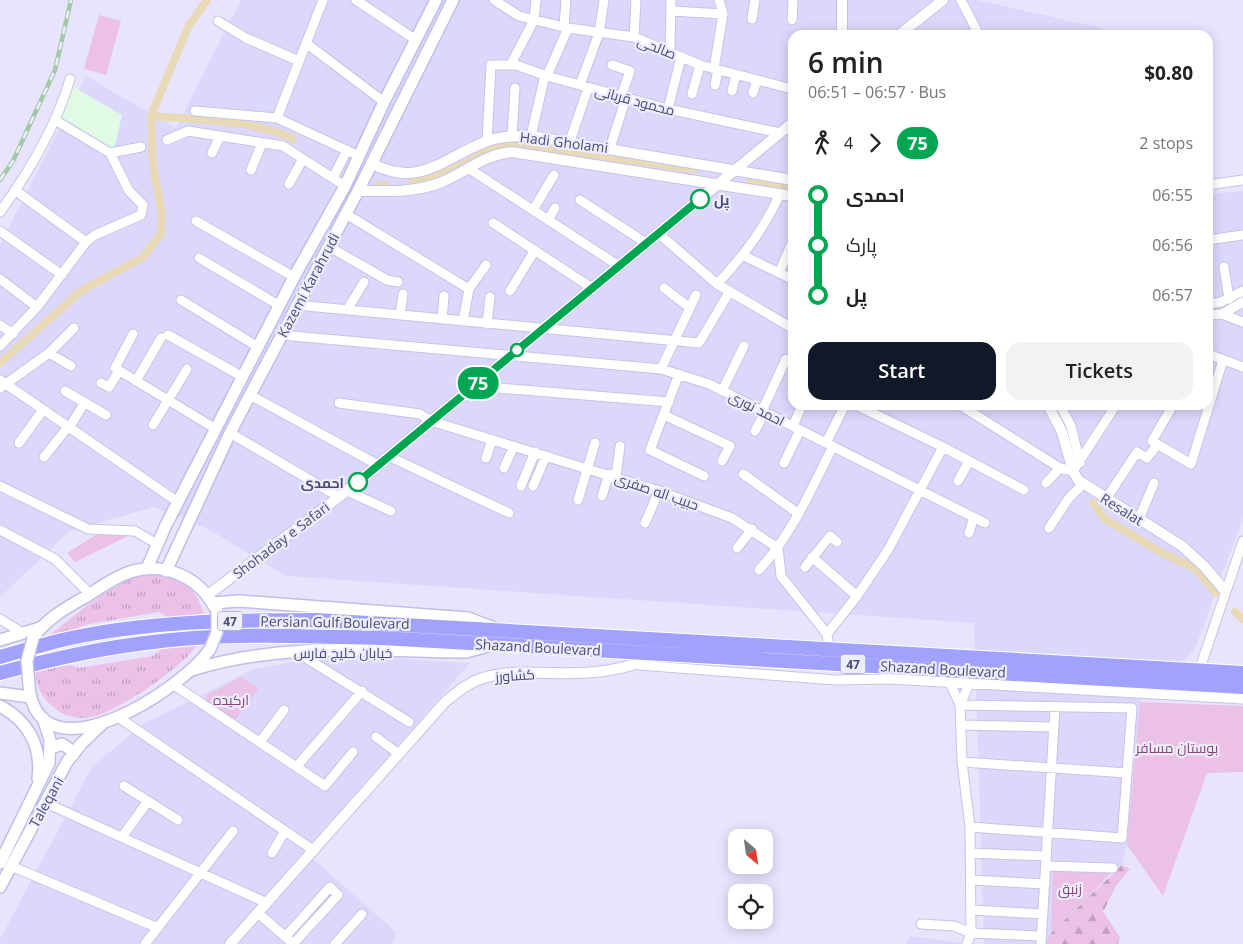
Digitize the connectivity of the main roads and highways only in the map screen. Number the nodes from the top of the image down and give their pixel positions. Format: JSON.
{"nodes":[{"id":1,"x":436,"y":0,"type":"edge"},
{"id":2,"x":453,"y":0,"type":"edge"},
{"id":3,"x":413,"y":45,"type":"junction"},
{"id":4,"x":423,"y":57,"type":"junction"},
{"id":5,"x":166,"y":526,"type":"junction"},
{"id":6,"x":183,"y":533,"type":"junction"},
{"id":7,"x":147,"y":568,"type":"junction"},
{"id":8,"x":166,"y":571,"type":"junction"},
{"id":9,"x":213,"y":603,"type":"junction"},
{"id":10,"x":464,"y":627,"type":"joint"},
{"id":11,"x":40,"y":628,"type":"junction"},
{"id":12,"x":496,"y":629,"type":"junction"},
{"id":13,"x":0,"y":640,"type":"edge"},
{"id":14,"x":463,"y":643,"type":"joint"},
{"id":15,"x":494,"y":645,"type":"junction"},
{"id":16,"x":0,"y":657,"type":"edge"},
{"id":17,"x":192,"y":670,"type":"junction"},
{"id":18,"x":0,"y":673,"type":"edge"},
{"id":19,"x":1243,"y":673,"type":"edge"},
{"id":20,"x":1243,"y":687,"type":"edge"},
{"id":21,"x":30,"y":692,"type":"junction"},
{"id":22,"x":0,"y":693,"type":"edge"},
{"id":23,"x":0,"y":706,"type":"edge"},
{"id":24,"x":43,"y":718,"type":"junction"},
{"id":25,"x":102,"y":724,"type":"junction"},
{"id":26,"x":51,"y":748,"type":"junction"},
{"id":27,"x":73,"y":755,"type":"junction"},
{"id":28,"x":35,"y":793,"type":"junction"},
{"id":29,"x":5,"y":865,"type":"edge"},
{"id":30,"x":0,"y":887,"type":"edge"}],
"edges":[{"from":1,"to":3,"type":"main road","name":"Kazemi Karahrudi"},
{"from":2,"to":4,"type":"main road","name":"Kazemi Karahrudi"},
{"from":3,"to":4,"type":"main road"},
{"from":3,"to":5,"type":"main road","name":"Kazemi Karahrudi"},
{"from":4,"to":6,"type":"main road","name":"Kazemi Karahrudi"},
{"from":5,"to":6,"type":"main road"},
{"from":5,"to":7,"type":"main road","name":"Kazemi Karahrudi"},
{"from":6,"to":8,"type":"main road","name":"Kazemi Karahrudi"},
{"from":7,"to":8,"type":"main road"},
{"from":7,"to":11,"type":"main road"},
{"from":8,"to":9,"type":"main road"},
{"from":9,"to":12,"type":"main road"},
{"from":9,"to":17,"type":"main road","bridge":true},
{"from":10,"to":12,"type":"highway","name":"Shazand Boulevard","number":"47"},
{"from":10,"to":16,"type":"highway","name":"Persian Gulf Boulevard","number":"47"},
{"from":11,"to":13,"type":"main road"},
{"from":11,"to":21,"type":"main road","bridge":true},
{"from":12,"to":19,"type":"highway","name":"Shazand Boulevard","number":"47"},
{"from":14,"to":15,"type":"highway","name":"Shazand Boulevard","number":"47"},
{"from":14,"to":18,"type":"highway","name":"Persian Gulf Boulevard","number":"47"},
{"from":15,"to":17,"type":"main road","name":"خیابان خلیج فارس"},
{"from":15,"to":20,"type":"highway","name":"Shazand Boulevard","number":"47"},
{"from":17,"to":25,"type":"main road"},
{"from":21,"to":22,"type":"main road"},
{"from":21,"to":24,"type":"main road"},
{"from":23,"to":28,"type":"main road"},
{"from":24,"to":25,"type":"main road"},
{"from":24,"to":26,"type":"main road"},
{"from":25,"to":27,"type":"main road","name":"Taleqani"},
{"from":26,"to":27,"type":"main road"},
{"from":26,"to":28,"type":"main road","name":"Taleqani"},
{"from":27,"to":29,"type":"main road","name":"Taleqani"},
{"from":28,"to":29,"type":"main road","name":"Taleqani"},
{"from":29,"to":30,"type":"main road","name":"Taleqani"}]}
